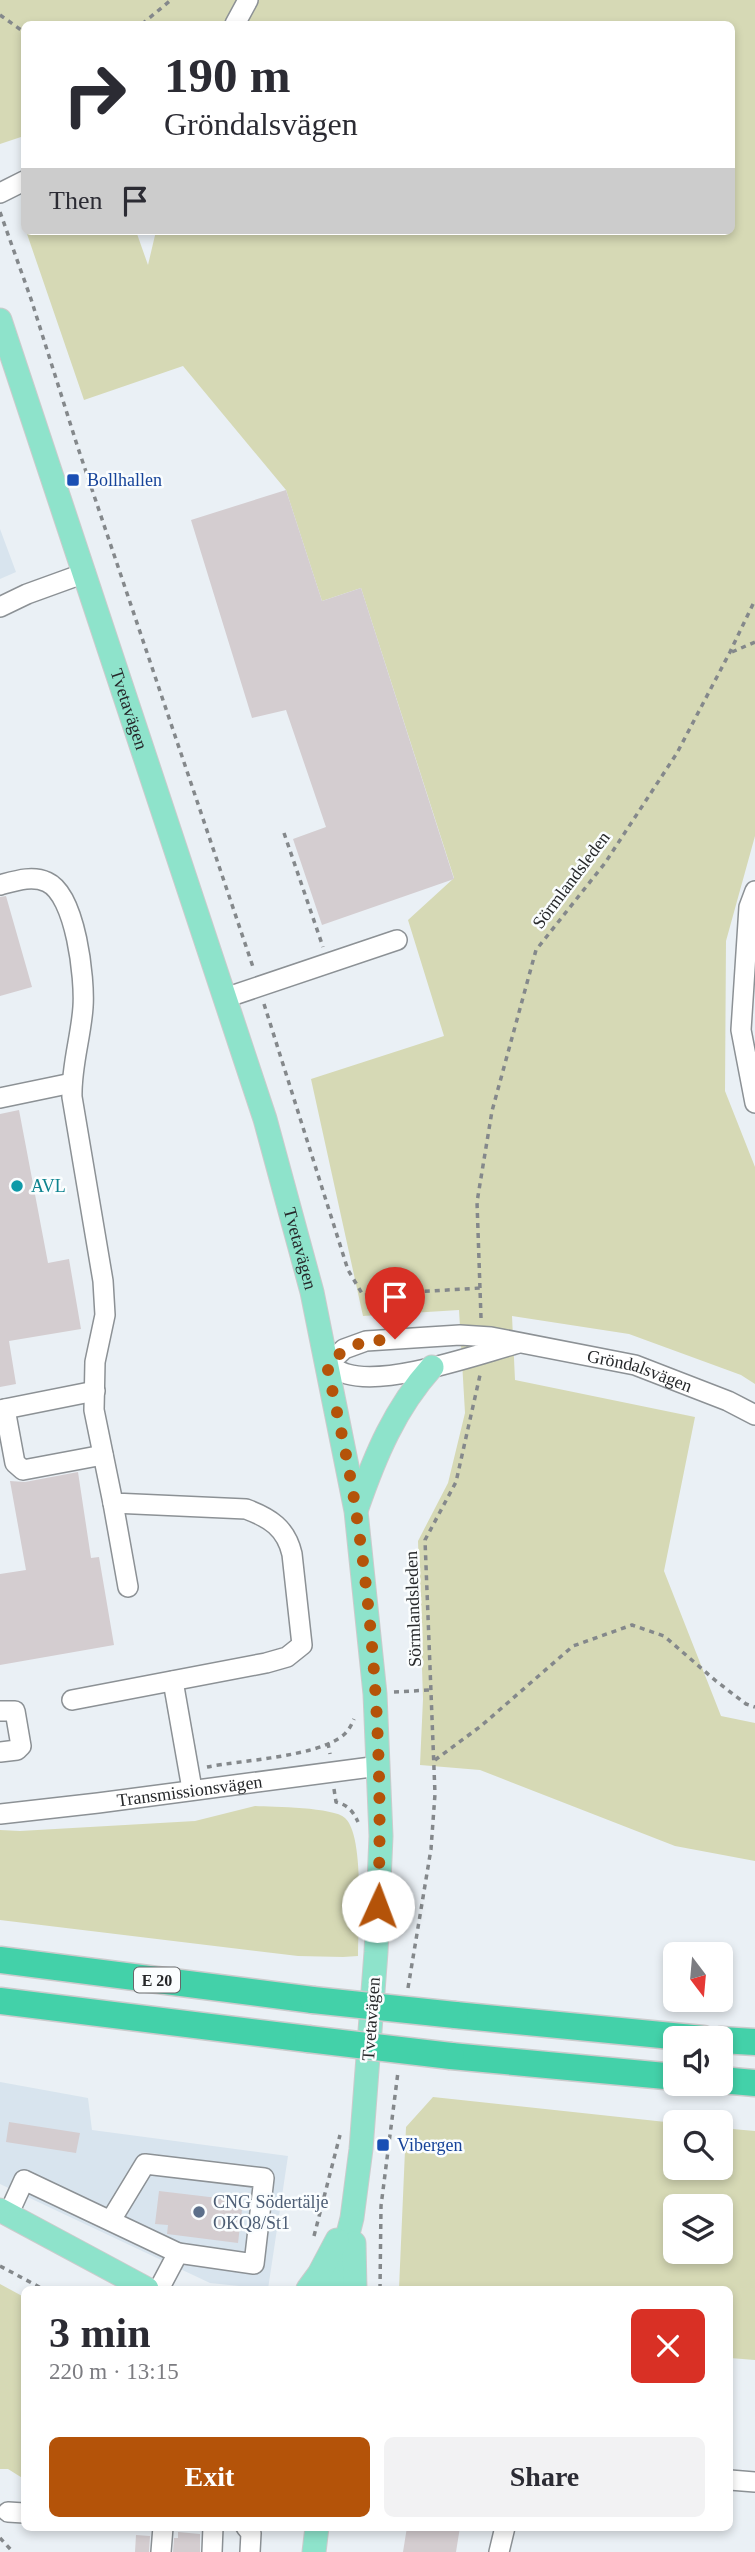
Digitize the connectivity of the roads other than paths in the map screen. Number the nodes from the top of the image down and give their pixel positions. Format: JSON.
{"nodes":[{"id":1,"x":248,"y":0,"type":"edge"},
{"id":2,"x":237,"y":21,"type":"edge"},
{"id":3,"x":21,"y":182,"type":"edge"},
{"id":4,"x":0,"y":193,"type":"edge"},
{"id":5,"x":0,"y":320,"type":"edge"},
{"id":6,"x":85,"y":573,"type":"junction"},
{"id":7,"x":0,"y":607,"type":"edge"},
{"id":8,"x":0,"y":885,"type":"edge"},
{"id":9,"x":755,"y":891,"type":"edge"},
{"id":10,"x":397,"y":940,"type":"dead end"},
{"id":11,"x":225,"y":998,"type":"junction"},
{"id":12,"x":72,"y":1083,"type":"junction"},
{"id":13,"x":0,"y":1098,"type":"edge"},
{"id":14,"x":755,"y":1103,"type":"edge"},
{"id":15,"x":519,"y":1343,"type":"junction"},
{"id":16,"x":327,"y":1365,"type":"junction"},
{"id":17,"x":432,"y":1367,"type":"junction"},
{"id":18,"x":95,"y":1391,"type":"junction"},
{"id":19,"x":2,"y":1410,"type":"edge"},
{"id":20,"x":755,"y":1415,"type":"edge"},
{"id":21,"x":5,"y":1439,"type":"edge"},
{"id":22,"x":103,"y":1455,"type":"junction"},
{"id":23,"x":113,"y":1503,"type":"junction"},
{"id":24,"x":356,"y":1511,"type":"junction"},
{"id":25,"x":128,"y":1587,"type":"dead end"},
{"id":26,"x":173,"y":1681,"type":"junction"},
{"id":27,"x":72,"y":1700,"type":"dead end"},
{"id":28,"x":0,"y":1711,"type":"edge"},
{"id":29,"x":0,"y":1752,"type":"edge"},
{"id":30,"x":379,"y":1766,"type":"junction"},
{"id":31,"x":190,"y":1780,"type":"junction"},
{"id":32,"x":0,"y":1814,"type":"edge"},
{"id":33,"x":0,"y":1960,"type":"edge"},
{"id":34,"x":0,"y":2001,"type":"edge"},
{"id":35,"x":663,"y":2035,"type":"edge"},
{"id":36,"x":733,"y":2041,"type":"edge"},
{"id":37,"x":755,"y":2042,"type":"edge"},
{"id":38,"x":663,"y":2076,"type":"edge"},
{"id":39,"x":733,"y":2081,"type":"edge"},
{"id":40,"x":755,"y":2082,"type":"edge"},
{"id":41,"x":353,"y":2212,"type":"junction"},
{"id":42,"x":4,"y":2213,"type":"edge"},
{"id":43,"x":111,"y":2220,"type":"junction"},
{"id":44,"x":178,"y":2253,"type":"junction"},
{"id":45,"x":141,"y":2286,"type":"edge"},
{"id":46,"x":161,"y":2286,"type":"edge"},
{"id":47,"x":310,"y":2286,"type":"edge"},
{"id":48,"x":335,"y":2286,"type":"edge"},
{"id":49,"x":355,"y":2286,"type":"edge"},
{"id":50,"x":733,"y":2480,"type":"edge"},
{"id":51,"x":755,"y":2482,"type":"edge"},
{"id":52,"x":163,"y":2531,"type":"edge"},
{"id":53,"x":213,"y":2531,"type":"edge"},
{"id":54,"x":249,"y":2531,"type":"edge"},
{"id":55,"x":317,"y":2531,"type":"edge"},
{"id":56,"x":504,"y":2531,"type":"edge"},
{"id":57,"x":161,"y":2552,"type":"edge"},
{"id":58,"x":212,"y":2552,"type":"edge"},
{"id":59,"x":250,"y":2552,"type":"edge"},
{"id":60,"x":314,"y":2552,"type":"edge"},
{"id":61,"x":499,"y":2552,"type":"edge"}],
"edges":[{"from":1,"to":2,"type":"street"},
{"from":3,"to":4,"type":"street"},
{"from":5,"to":6,"type":"main road","name":"Tvetavägen"},
{"from":6,"to":7,"type":"street"},
{"from":6,"to":11,"type":"main road","name":"Tvetavägen"},
{"from":8,"to":12,"type":"street"},
{"from":9,"to":14,"type":"street"},
{"from":10,"to":11,"type":"street"},
{"from":11,"to":16,"type":"main road","name":"Tvetavägen"},
{"from":12,"to":13,"type":"street"},
{"from":12,"to":18,"type":"street"},
{"from":15,"to":16,"type":"street","name":"Gröndalsvägen"},
{"from":15,"to":17,"type":"street","name":"Gröndalsvägen"},
{"from":15,"to":20,"type":"street","name":"Gröndalsvägen"},
{"from":16,"to":17,"type":"street","name":"Gröndalsvägen"},
{"from":16,"to":24,"type":"main road","name":"Tvetavägen"},
{"from":17,"to":24,"type":"main road"},
{"from":18,"to":19,"type":"street"},
{"from":18,"to":22,"type":"street"},
{"from":19,"to":21,"type":"street"},
{"from":21,"to":22,"type":"street"},
{"from":22,"to":23,"type":"street"},
{"from":23,"to":25,"type":"street"},
{"from":23,"to":26,"type":"street"},
{"from":24,"to":30,"type":"main road","name":"Tvetavägen"},
{"from":26,"to":27,"type":"street"},
{"from":26,"to":31,"type":"street"},
{"from":28,"to":29,"type":"street"},
{"from":30,"to":31,"type":"street","name":"Transmissionsvägen"},
{"from":30,"to":41,"type":"main road","name":"Tvetavägen"},
{"from":31,"to":32,"type":"street","name":"Transmissionsvägen"},
{"from":33,"to":35,"type":"highway","number":"E 20","bridge":true},
{"from":34,"to":38,"type":"highway","number":"E 20","bridge":true},
{"from":36,"to":37,"type":"highway"},
{"from":39,"to":40,"type":"highway"},
{"from":41,"to":47,"type":"main road"},
{"from":41,"to":48,"type":"main road","name":"Tvetavägen"},
{"from":41,"to":49,"type":"main road","name":"Tvetavägen"},
{"from":42,"to":43,"type":"street"},
{"from":42,"to":45,"type":"main road"},
{"from":43,"to":44,"type":"street"},
{"from":43,"to":44,"type":"street"},
{"from":44,"to":46,"type":"street"},
{"from":50,"to":51,"type":"street"},
{"from":52,"to":57,"type":"street"},
{"from":53,"to":58,"type":"street"},
{"from":54,"to":59,"type":"street"},
{"from":55,"to":60,"type":"main road"},
{"from":56,"to":61,"type":"street"}]}
